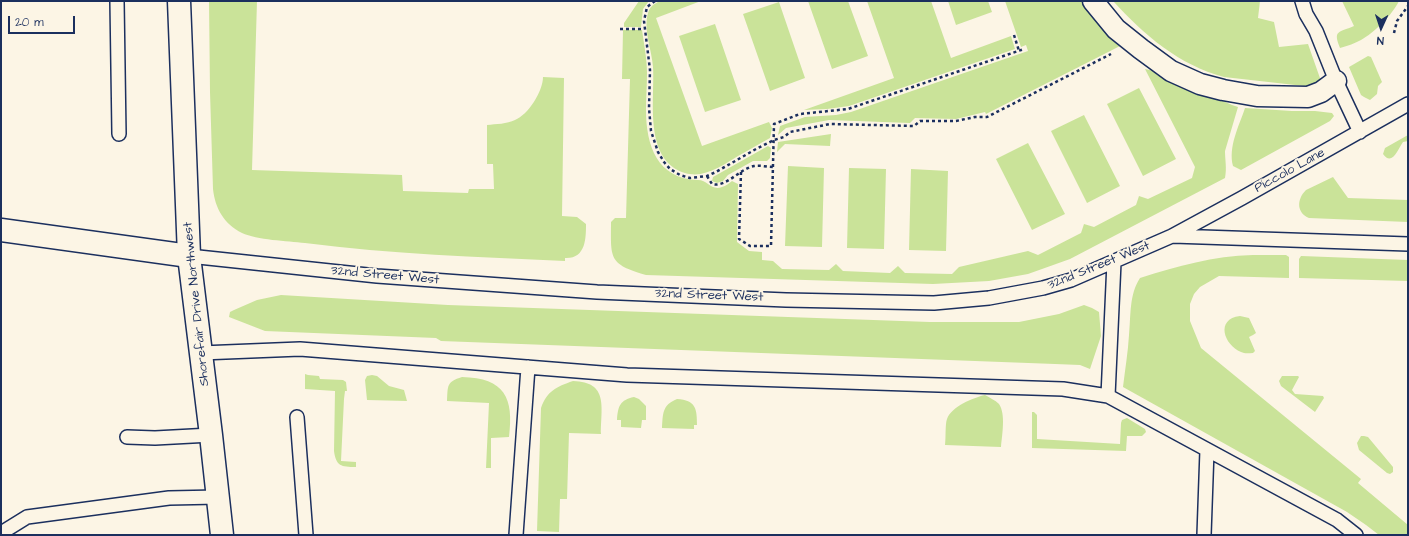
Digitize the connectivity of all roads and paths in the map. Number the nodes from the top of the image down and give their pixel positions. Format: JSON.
{"nodes":[{"id":1,"x":117,"y":1,"type":"edge"},
{"id":2,"x":179,"y":1,"type":"edge"},
{"id":3,"x":655,"y":1,"type":"edge"},
{"id":4,"x":1093,"y":1,"type":"edge"},
{"id":5,"x":1302,"y":1,"type":"edge"},
{"id":6,"x":1408,"y":6,"type":"edge"},
{"id":7,"x":620,"y":29,"type":"dead end"},
{"id":8,"x":644,"y":29,"type":"junction"},
{"id":9,"x":1394,"y":33,"type":"dead end"},
{"id":10,"x":1014,"y":35,"type":"dead end"},
{"id":11,"x":1133,"y":43,"type":"junction"},
{"id":12,"x":1024,"y":49,"type":"dead end"},
{"id":13,"x":1019,"y":50,"type":"junction"},
{"id":14,"x":1336,"y":81,"type":"junction"},
{"id":15,"x":1408,"y":104,"type":"edge"},
{"id":16,"x":1360,"y":132,"type":"junction"},
{"id":17,"x":119,"y":134,"type":"dead end"},
{"id":18,"x":774,"y":140,"type":"junction"},
{"id":19,"x":773,"y":167,"type":"junction"},
{"id":20,"x":741,"y":172,"type":"junction"},
{"id":21,"x":707,"y":176,"type":"junction"},
{"id":22,"x":1,"y":230,"type":"edge"},
{"id":23,"x":1172,"y":236,"type":"junction"},
{"id":24,"x":1408,"y":244,"type":"edge"},
{"id":25,"x":189,"y":256,"type":"junction"},
{"id":26,"x":1114,"y":262,"type":"junction"},
{"id":27,"x":201,"y":353,"type":"junction"},
{"id":28,"x":528,"y":367,"type":"junction"},
{"id":29,"x":1108,"y":396,"type":"junction"},
{"id":30,"x":297,"y":417,"type":"dead end"},
{"id":31,"x":211,"y":435,"type":"junction"},
{"id":32,"x":127,"y":436,"type":"dead end"},
{"id":33,"x":1207,"y":450,"type":"junction"},
{"id":34,"x":218,"y":497,"type":"junction"},
{"id":35,"x":1,"y":534,"type":"edge"},
{"id":36,"x":222,"y":535,"type":"edge"},
{"id":37,"x":306,"y":535,"type":"edge"},
{"id":38,"x":516,"y":535,"type":"edge"},
{"id":39,"x":1204,"y":535,"type":"edge"},
{"id":40,"x":1356,"y":535,"type":"edge"}],
"edges":[{"from":1,"to":17,"type":"lane"},
{"from":2,"to":25,"type":"street","name":"Shorefair Drive Northwest"},
{"from":3,"to":8,"type":"path"},
{"from":4,"to":11,"type":"street"},
{"from":5,"to":14,"type":"lane"},
{"from":6,"to":9,"type":"path"},
{"from":7,"to":8,"type":"path"},
{"from":8,"to":21,"type":"path"},
{"from":10,"to":13,"type":"path"},
{"from":11,"to":14,"type":"street"},
{"from":11,"to":18,"type":"path"},
{"from":12,"to":13,"type":"path"},
{"from":13,"to":18,"type":"path"},
{"from":14,"to":16,"type":"lane"},
{"from":15,"to":16,"type":"lane","name":"Piccolo Lane"},
{"from":16,"to":23,"type":"lane","name":"Piccolo Lane"},
{"from":18,"to":19,"type":"path"},
{"from":18,"to":21,"type":"path"},
{"from":19,"to":20,"type":"path"},
{"from":19,"to":20,"type":"path"},
{"from":20,"to":21,"type":"path"},
{"from":22,"to":25,"type":"street","name":"32nd Street West"},
{"from":23,"to":24,"type":"lane","name":"32nd Street West"},
{"from":23,"to":26,"type":"lane","name":"32nd Street West"},
{"from":25,"to":26,"type":"lane","name":"32nd Street West"},
{"from":25,"to":27,"type":"street","name":"Shorefair Drive Northwest"},
{"from":26,"to":29,"type":"lane"},
{"from":27,"to":28,"type":"lane"},
{"from":27,"to":31,"type":"street","name":"Shorefair Drive Northwest"},
{"from":28,"to":29,"type":"lane"},
{"from":28,"to":38,"type":"lane"},
{"from":29,"to":33,"type":"lane"},
{"from":30,"to":37,"type":"lane"},
{"from":31,"to":32,"type":"lane"},
{"from":31,"to":34,"type":"street","name":"Shorefair Drive Northwest"},
{"from":33,"to":39,"type":"lane"},
{"from":33,"to":40,"type":"lane"},
{"from":34,"to":35,"type":"lane"},
{"from":34,"to":36,"type":"street","name":"Shorefair Drive Northwest"}]}
